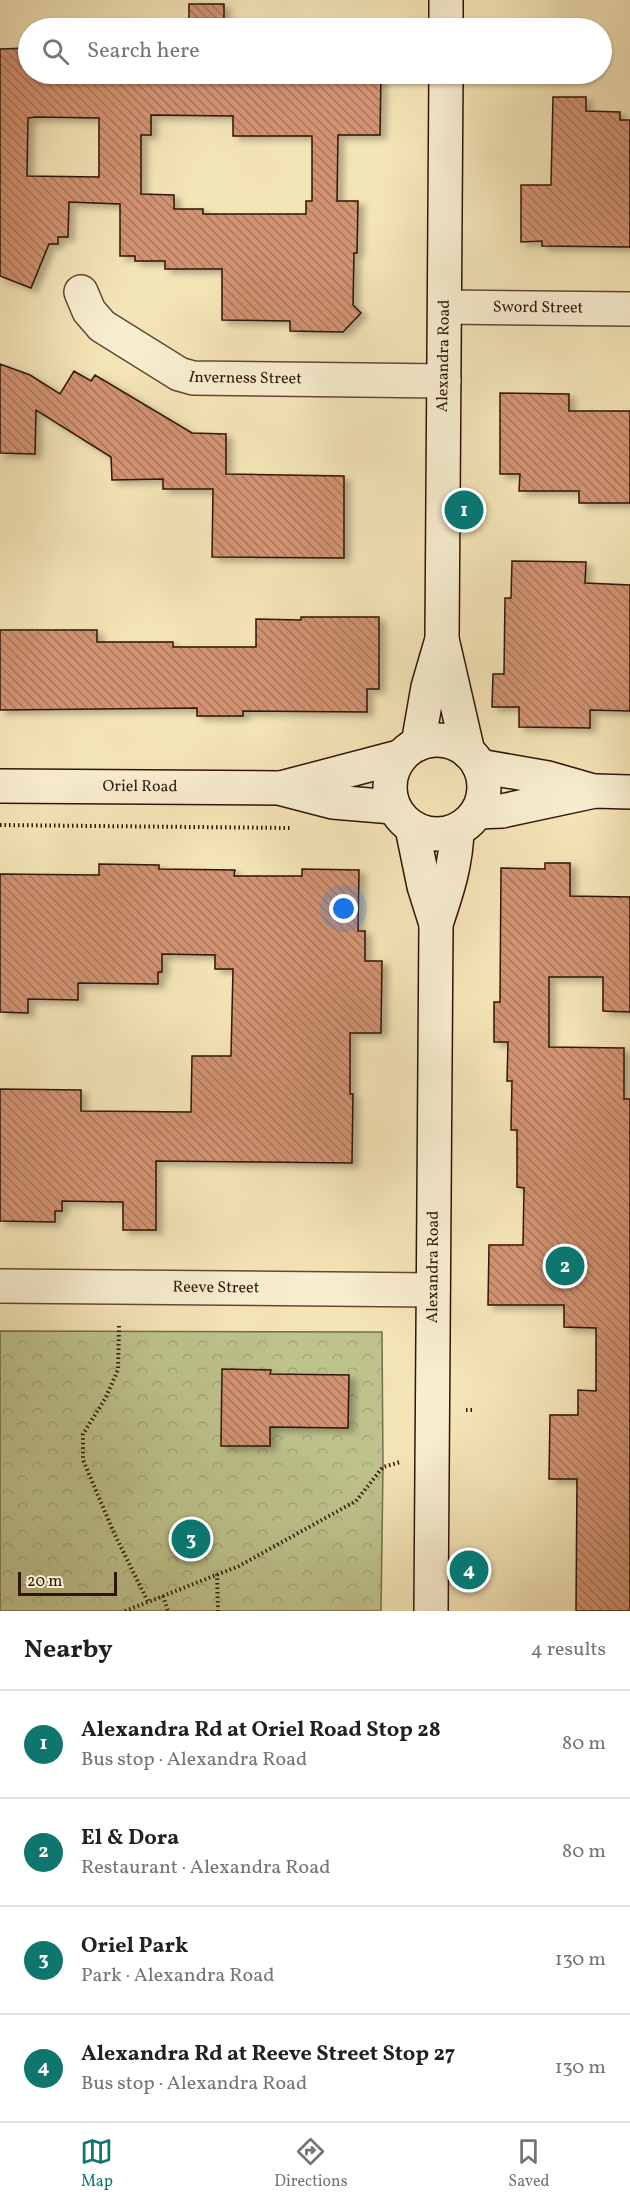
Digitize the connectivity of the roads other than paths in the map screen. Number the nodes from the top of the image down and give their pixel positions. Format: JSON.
{"nodes":[{"id":1,"x":446,"y":0,"type":"edge"},
{"id":2,"x":446,"y":18,"type":"edge"},
{"id":3,"x":446,"y":84,"type":"edge"},
{"id":4,"x":81,"y":292,"type":"dead end"},
{"id":5,"x":445,"y":307,"type":"junction"},
{"id":6,"x":630,"y":309,"type":"edge"},
{"id":7,"x":444,"y":381,"type":"junction"},
{"id":8,"x":442,"y":639,"type":"junction"},
{"id":9,"x":409,"y":751,"type":"junction"},
{"id":10,"x":474,"y":759,"type":"junction"},
{"id":11,"x":0,"y":786,"type":"edge"},
{"id":12,"x":279,"y":788,"type":"junction"},
{"id":13,"x":595,"y":791,"type":"junction"},
{"id":14,"x":630,"y":792,"type":"edge"},
{"id":15,"x":402,"y":818,"type":"junction"},
{"id":16,"x":467,"y":821,"type":"junction"},
{"id":17,"x":436,"y":924,"type":"junction"},
{"id":18,"x":0,"y":1286,"type":"edge"},
{"id":19,"x":433,"y":1290,"type":"junction"},
{"id":20,"x":431,"y":1611,"type":"edge"}],
"edges":[{"from":1,"to":2,"type":"street"},
{"from":3,"to":5,"type":"street","name":"Alexandra Road"},
{"from":4,"to":7,"type":"street","name":"Inverness Street"},
{"from":5,"to":6,"type":"street","name":"Sword Street"},
{"from":5,"to":7,"type":"street","name":"Alexandra Road"},
{"from":7,"to":8,"type":"street","name":"Alexandra Road"},
{"from":8,"to":9,"type":"street","name":"Alexandra Road"},
{"from":8,"to":10,"type":"street","name":"Alexandra Road"},
{"from":9,"to":10,"type":"street"},
{"from":9,"to":12,"type":"street","name":"Oriel Road"},
{"from":9,"to":15,"type":"street"},
{"from":10,"to":13,"type":"street"},
{"from":10,"to":16,"type":"street"},
{"from":11,"to":12,"type":"street","name":"Oriel Road"},
{"from":12,"to":15,"type":"street","name":"Oriel Road"},
{"from":13,"to":14,"type":"street"},
{"from":13,"to":16,"type":"street"},
{"from":15,"to":16,"type":"street"},
{"from":15,"to":17,"type":"street","name":"Alexandra Road"},
{"from":16,"to":17,"type":"street","name":"Alexandra Road"},
{"from":17,"to":19,"type":"street","name":"Alexandra Road"},
{"from":18,"to":19,"type":"street","name":"Reeve Street"},
{"from":19,"to":20,"type":"street","name":"Alexandra Road"}]}
